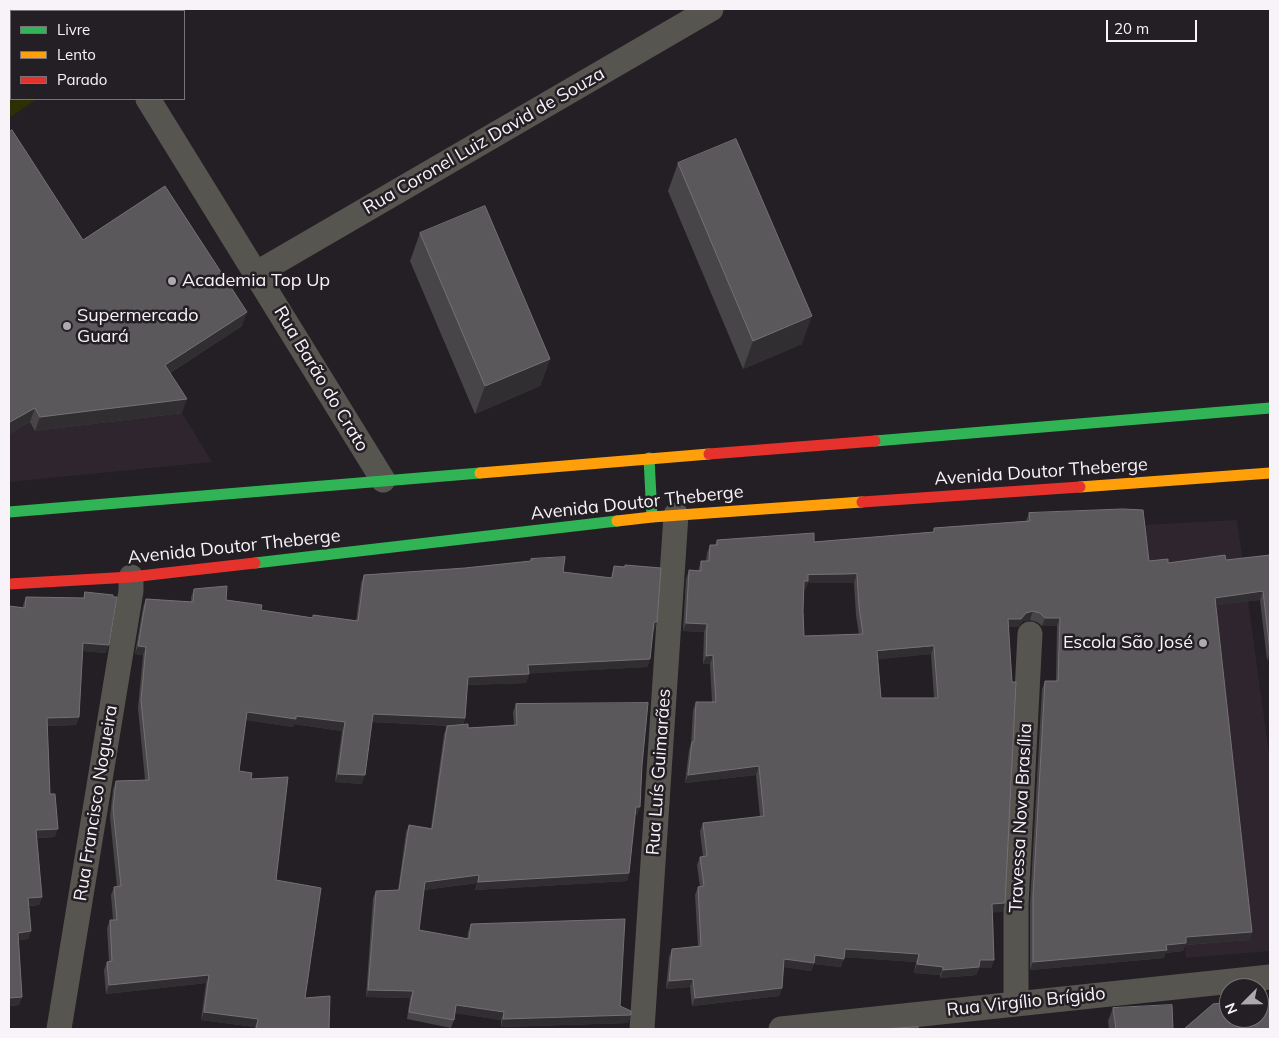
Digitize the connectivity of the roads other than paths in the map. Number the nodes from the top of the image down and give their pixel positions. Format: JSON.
{"nodes":[{"id":1,"x":711,"y":9,"type":"edge"},
{"id":2,"x":149,"y":100,"type":"edge"},
{"id":3,"x":257,"y":273,"type":"junction"},
{"id":4,"x":1270,"y":408,"type":"edge"},
{"id":5,"x":649,"y":458,"type":"junction"},
{"id":6,"x":1270,"y":473,"type":"edge"},
{"id":7,"x":383,"y":480,"type":"junction"},
{"id":8,"x":9,"y":512,"type":"edge"},
{"id":9,"x":664,"y":516,"type":"junction"},
{"id":10,"x":131,"y":576,"type":"junction"},
{"id":11,"x":9,"y":584,"type":"edge"},
{"id":12,"x":1030,"y":634,"type":"dead end"},
{"id":13,"x":1270,"y":977,"type":"edge"},
{"id":14,"x":1016,"y":1003,"type":"junction"},
{"id":15,"x":59,"y":1029,"type":"edge"},
{"id":16,"x":642,"y":1029,"type":"edge"},
{"id":17,"x":781,"y":1029,"type":"edge"}],
"edges":[{"from":1,"to":3,"type":"street","name":"Rua Coronel Luiz David de Souza"},
{"from":2,"to":3,"type":"street","name":"Rua Barão do Crato"},
{"from":3,"to":7,"type":"street","name":"Rua Barão do Crato"},
{"from":4,"to":5,"type":"main road"},
{"from":5,"to":7,"type":"main road"},
{"from":5,"to":9,"type":"main road"},
{"from":6,"to":9,"type":"main road","name":"Avenida Doutor Theberge"},
{"from":7,"to":8,"type":"main road"},
{"from":9,"to":10,"type":"main road","name":"Avenida Doutor Theberge"},
{"from":9,"to":16,"type":"street","name":"Rua Luís Guimarães"},
{"from":10,"to":11,"type":"main road","name":"Avenida Doutor Theberge"},
{"from":10,"to":15,"type":"street","name":"Rua Francisco Nogueira"},
{"from":12,"to":14,"type":"street","name":"Travessa Nova Brasília"},
{"from":13,"to":14,"type":"street","name":"Rua Virgílio Brígido"},
{"from":14,"to":17,"type":"street","name":"Rua Virgílio Brígido"}]}
